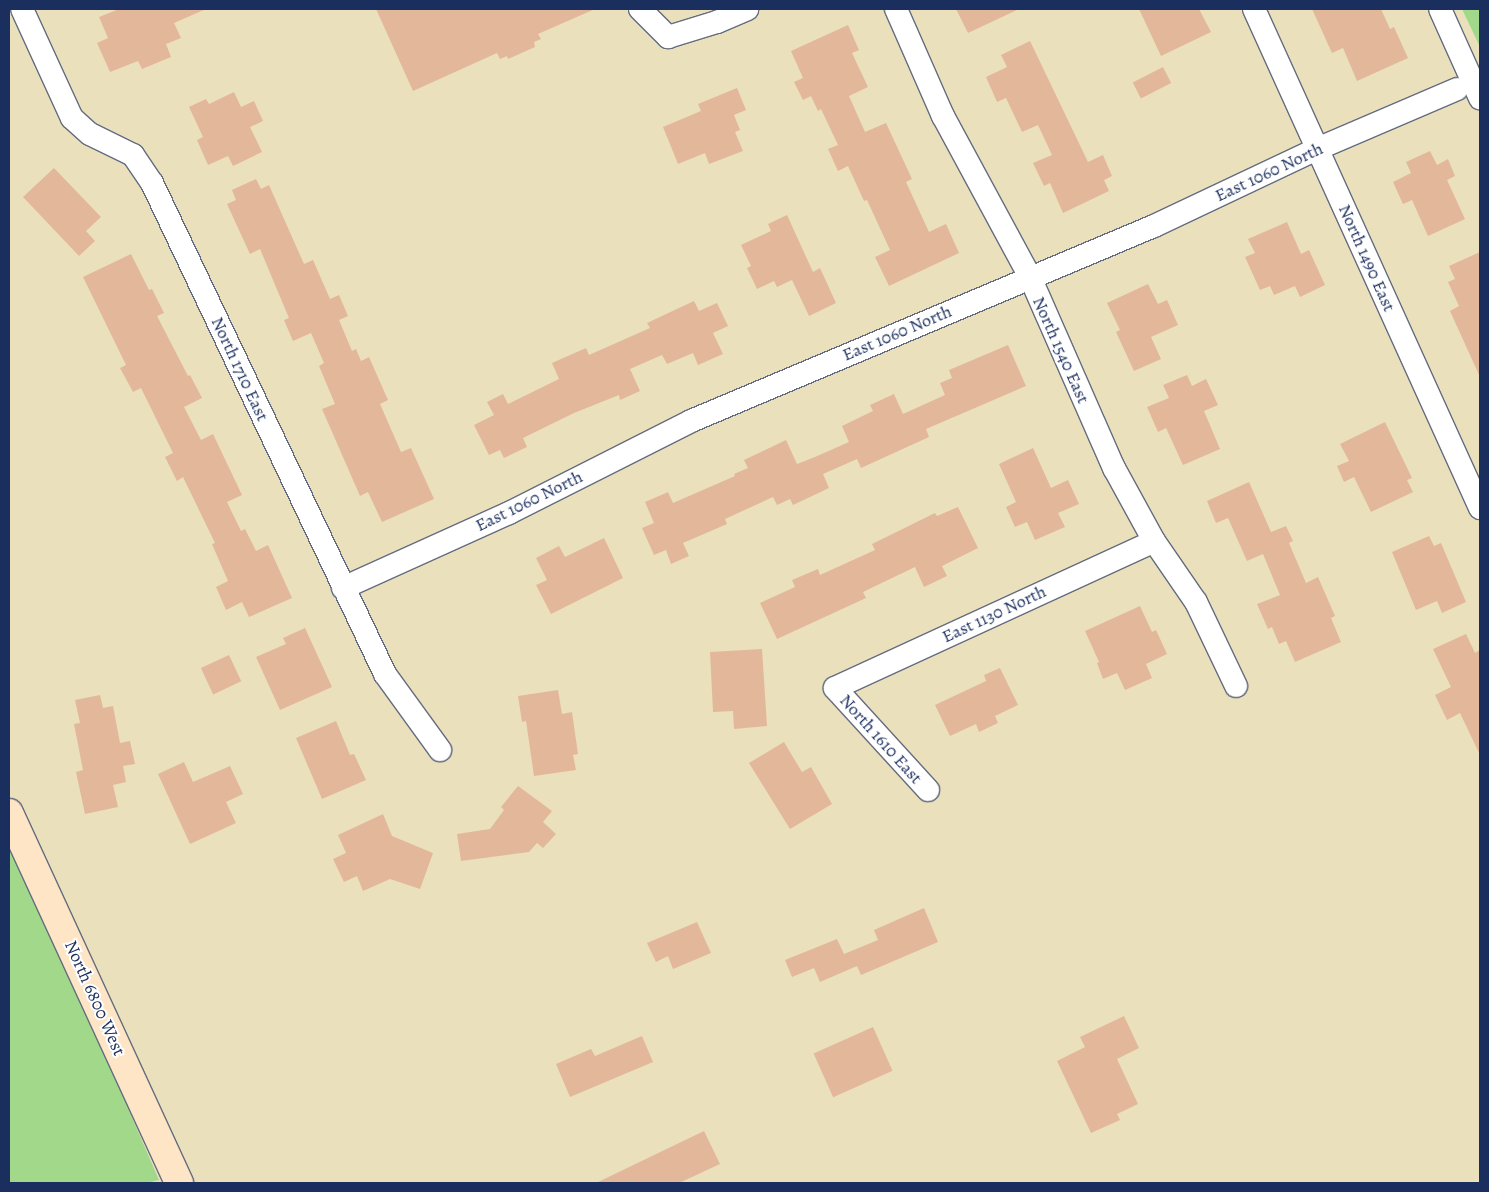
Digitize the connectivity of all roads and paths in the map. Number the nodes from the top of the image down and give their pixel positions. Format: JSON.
{"nodes":[{"id":1,"x":22,"y":9,"type":"edge"},
{"id":2,"x":640,"y":9,"type":"edge"},
{"id":3,"x":748,"y":9,"type":"edge"},
{"id":4,"x":896,"y":9,"type":"edge"},
{"id":5,"x":1254,"y":9,"type":"edge"},
{"id":6,"x":1440,"y":9,"type":"edge"},
{"id":7,"x":1457,"y":89,"type":"dead end"},
{"id":8,"x":1480,"y":98,"type":"edge"},
{"id":9,"x":1317,"y":149,"type":"junction"},
{"id":10,"x":1030,"y":278,"type":"junction"},
{"id":11,"x":1480,"y":508,"type":"edge"},
{"id":12,"x":1154,"y":540,"type":"junction"},
{"id":13,"x":343,"y":588,"type":"junction"},
{"id":14,"x":1236,"y":686,"type":"dead end"},
{"id":15,"x":835,"y":688,"type":"joint"},
{"id":16,"x":440,"y":750,"type":"dead end"},
{"id":17,"x":928,"y":790,"type":"dead end"},
{"id":18,"x":9,"y":813,"type":"edge"},
{"id":19,"x":179,"y":1183,"type":"edge"}],
"edges":[{"from":1,"to":13,"type":"street","name":"North 1710 East"},
{"from":2,"to":3,"type":"street"},
{"from":4,"to":10,"type":"street","name":"North 1540 East"},
{"from":5,"to":9,"type":"street","name":"North 1490 East"},
{"from":6,"to":8,"type":"street"},
{"from":7,"to":9,"type":"street","name":"East 1060 North"},
{"from":9,"to":10,"type":"street","name":"East 1060 North"},
{"from":9,"to":11,"type":"street","name":"North 1490 East"},
{"from":10,"to":12,"type":"street","name":"North 1540 East"},
{"from":10,"to":13,"type":"street","name":"East 1060 North"},
{"from":12,"to":14,"type":"street","name":"North 1540 East"},
{"from":12,"to":15,"type":"street","name":"East 1130 North"},
{"from":13,"to":16,"type":"street","name":"North 1710 East"},
{"from":15,"to":17,"type":"street","name":"North 1610 East"},
{"from":18,"to":19,"type":"street","name":"North 6800 West"}]}
